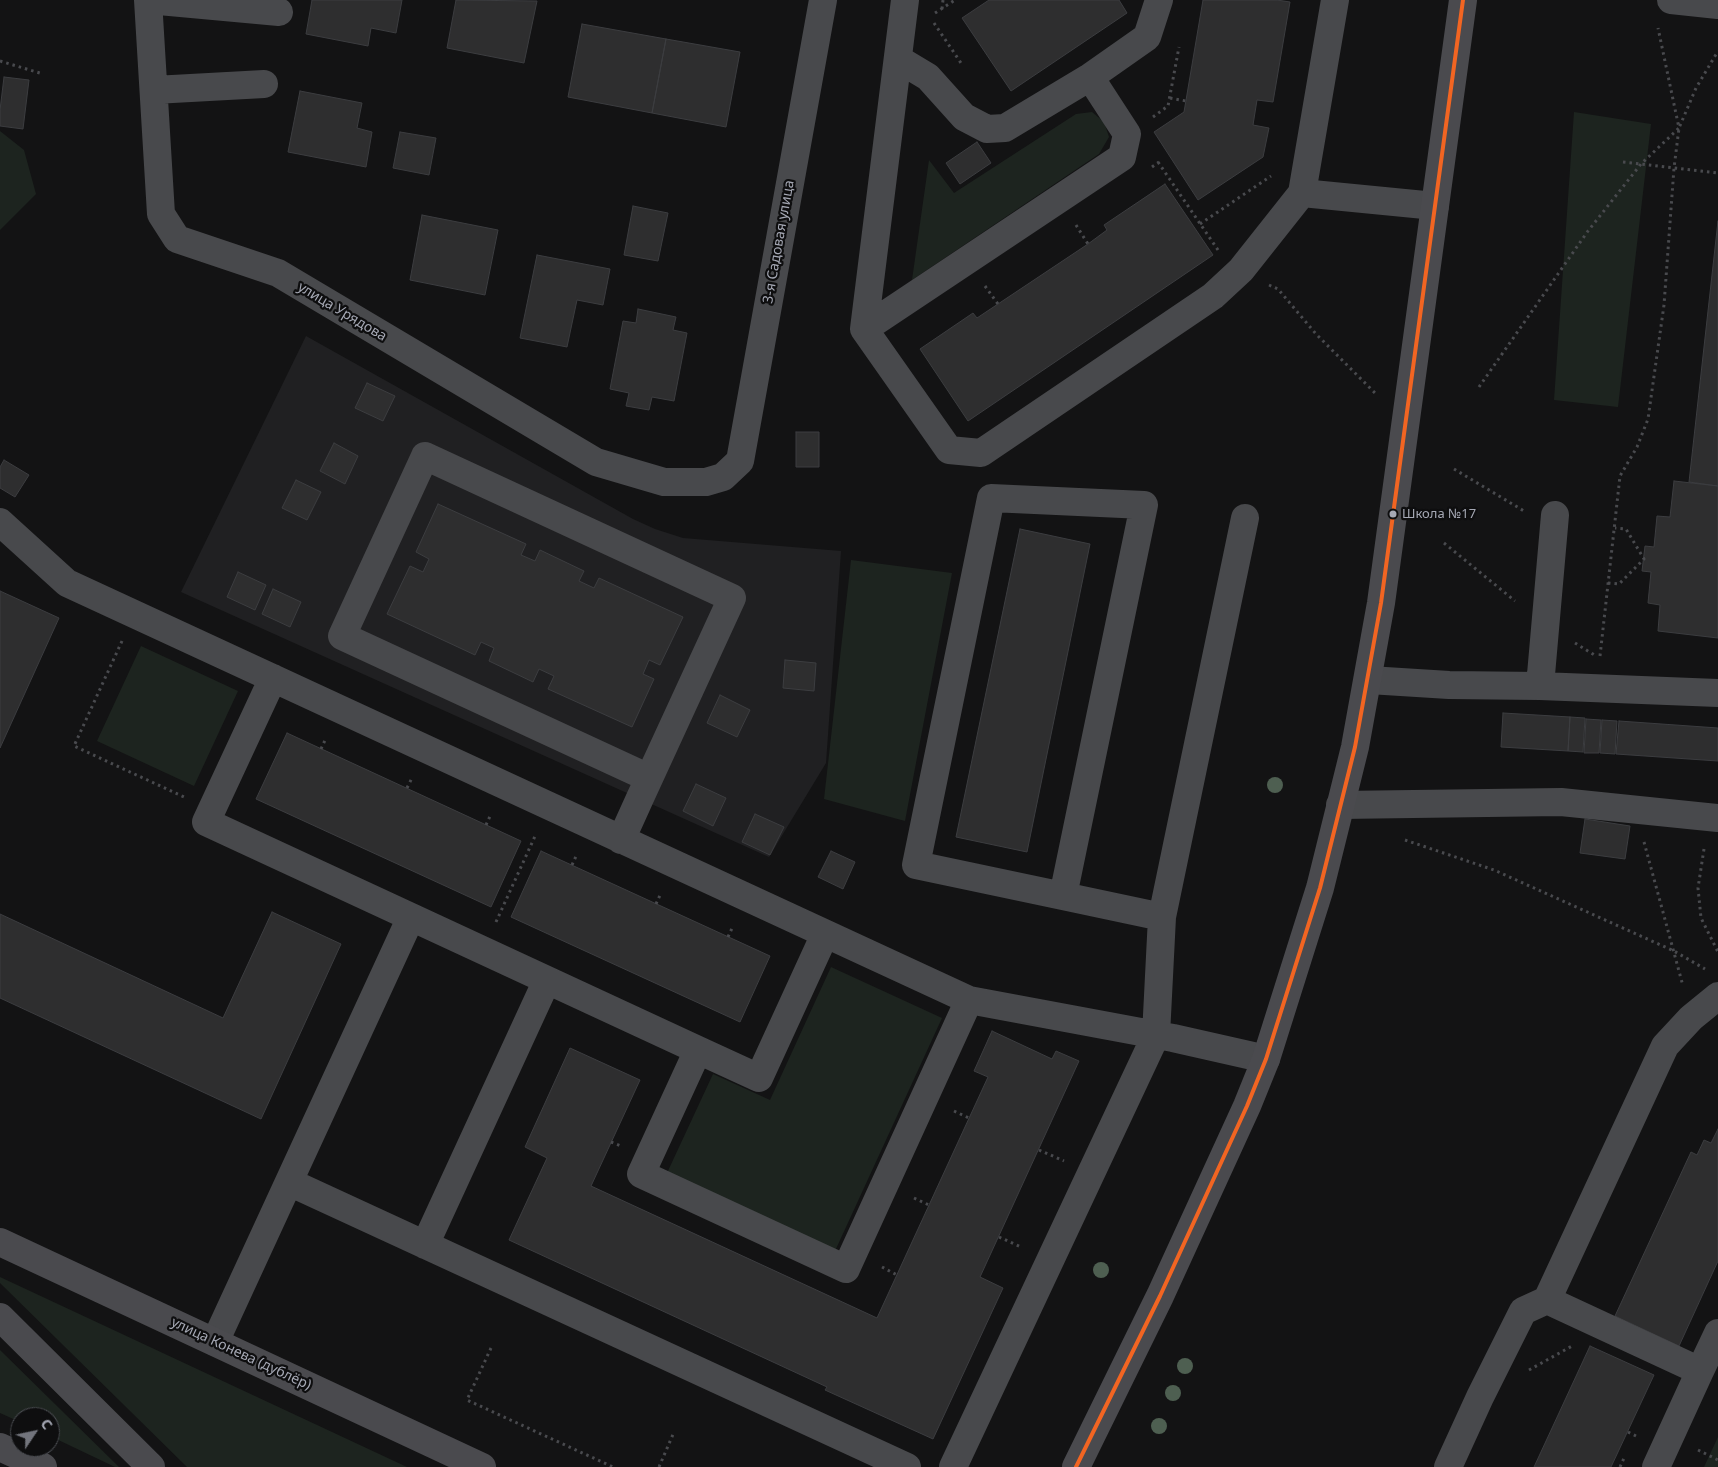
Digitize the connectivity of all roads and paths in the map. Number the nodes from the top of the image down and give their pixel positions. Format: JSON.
{"nodes":[{"id":1,"x":148,"y":0,"type":"edge"},
{"id":2,"x":823,"y":0,"type":"edge"},
{"id":3,"x":943,"y":0,"type":"edge"},
{"id":4,"x":955,"y":0,"type":"edge"},
{"id":5,"x":1158,"y":0,"type":"edge"},
{"id":6,"x":1335,"y":0,"type":"edge"},
{"id":7,"x":1463,"y":0,"type":"edge"},
{"id":8,"x":1671,"y":0,"type":"edge"},
{"id":9,"x":1718,"y":5,"type":"edge"},
{"id":10,"x":913,"y":6,"type":"edge"},
{"id":11,"x":942,"y":8,"type":"junction"},
{"id":12,"x":279,"y":12,"type":"dead end"},
{"id":13,"x":1658,"y":27,"type":"dead end"},
{"id":14,"x":1180,"y":39,"type":"dead end"},
{"id":15,"x":1718,"y":51,"type":"edge"},
{"id":16,"x":898,"y":59,"type":"junction"},
{"id":17,"x":0,"y":61,"type":"edge"},
{"id":18,"x":43,"y":74,"type":"dead end"},
{"id":19,"x":1090,"y":76,"type":"junction"},
{"id":20,"x":264,"y":84,"type":"dead end"},
{"id":21,"x":154,"y":90,"type":"junction"},
{"id":22,"x":1170,"y":98,"type":"junction"},
{"id":23,"x":1186,"y":101,"type":"dead end"},
{"id":24,"x":1168,"y":106,"type":"dead end"},
{"id":25,"x":1679,"y":128,"type":"junction"},
{"id":26,"x":1153,"y":154,"type":"dead end"},
{"id":27,"x":1158,"y":162,"type":"junction"},
{"id":28,"x":1624,"y":162,"type":"dead end"},
{"id":29,"x":1641,"y":164,"type":"junction"},
{"id":30,"x":1273,"y":167,"type":"dead end"},
{"id":31,"x":1151,"y":168,"type":"dead end"},
{"id":32,"x":1674,"y":168,"type":"junction"},
{"id":33,"x":1718,"y":173,"type":"edge"},
{"id":34,"x":1302,"y":192,"type":"junction"},
{"id":35,"x":1435,"y":206,"type":"junction"},
{"id":36,"x":1072,"y":221,"type":"dead end"},
{"id":37,"x":1200,"y":224,"type":"junction"},
{"id":38,"x":1088,"y":244,"type":"dead end"},
{"id":39,"x":1220,"y":253,"type":"dead end"},
{"id":40,"x":982,"y":281,"type":"dead end"},
{"id":41,"x":1278,"y":289,"type":"dead end"},
{"id":42,"x":998,"y":304,"type":"dead end"},
{"id":43,"x":864,"y":329,"type":"junction"},
{"id":44,"x":1479,"y":386,"type":"dead end"},
{"id":45,"x":1375,"y":393,"type":"dead end"},
{"id":46,"x":1454,"y":469,"type":"dead end"},
{"id":47,"x":723,"y":477,"type":"joint"},
{"id":48,"x":1245,"y":518,"type":"dead end"},
{"id":49,"x":0,"y":522,"type":"edge"},
{"id":50,"x":1554,"y":522,"type":"joint"},
{"id":51,"x":1615,"y":528,"type":"junction"},
{"id":52,"x":1608,"y":582,"type":"junction"},
{"id":53,"x":134,"y":614,"type":"junction"},
{"id":54,"x":272,"y":678,"type":"junction"},
{"id":55,"x":1369,"y":680,"type":"junction"},
{"id":56,"x":1540,"y":686,"type":"junction"},
{"id":57,"x":1597,"y":688,"type":"junction"},
{"id":58,"x":1718,"y":693,"type":"edge"},
{"id":59,"x":329,"y":732,"type":"dead end"},
{"id":60,"x":322,"y":749,"type":"dead end"},
{"id":61,"x":415,"y":771,"type":"dead end"},
{"id":62,"x":649,"y":778,"type":"junction"},
{"id":63,"x":407,"y":788,"type":"dead end"},
{"id":64,"x":1340,"y":805,"type":"junction"},
{"id":65,"x":549,"y":806,"type":"junction"},
{"id":66,"x":493,"y":808,"type":"dead end"},
{"id":67,"x":1634,"y":808,"type":"junction"},
{"id":68,"x":212,"y":810,"type":"junction"},
{"id":69,"x":1714,"y":817,"type":"edge"},
{"id":70,"x":486,"y":825,"type":"dead end"},
{"id":71,"x":621,"y":840,"type":"junction"},
{"id":72,"x":1405,"y":840,"type":"dead end"},
{"id":73,"x":580,"y":848,"type":"dead end"},
{"id":74,"x":572,"y":865,"type":"dead end"},
{"id":75,"x":664,"y":886,"type":"dead end"},
{"id":76,"x":1063,"y":896,"type":"junction"},
{"id":77,"x":656,"y":904,"type":"dead end"},
{"id":78,"x":411,"y":917,"type":"junction"},
{"id":79,"x":1162,"y":917,"type":"junction"},
{"id":80,"x":736,"y":920,"type":"dead end"},
{"id":81,"x":492,"y":930,"type":"dead end"},
{"id":82,"x":825,"y":934,"type":"junction"},
{"id":83,"x":728,"y":937,"type":"dead end"},
{"id":84,"x":1674,"y":951,"type":"junction"},
{"id":85,"x":1718,"y":952,"type":"edge"},
{"id":86,"x":547,"y":980,"type":"junction"},
{"id":87,"x":1714,"y":984,"type":"edge"},
{"id":88,"x":969,"y":1000,"type":"junction"},
{"id":89,"x":1156,"y":1035,"type":"junction"},
{"id":90,"x":698,"y":1050,"type":"junction"},
{"id":91,"x":1266,"y":1059,"type":"junction"},
{"id":92,"x":954,"y":1111,"type":"dead end"},
{"id":93,"x":969,"y":1118,"type":"dead end"},
{"id":94,"x":611,"y":1142,"type":"dead end"},
{"id":95,"x":622,"y":1147,"type":"dead end"},
{"id":96,"x":1039,"y":1150,"type":"dead end"},
{"id":97,"x":1055,"y":1157,"type":"dead end"},
{"id":98,"x":289,"y":1182,"type":"junction"},
{"id":99,"x":914,"y":1198,"type":"dead end"},
{"id":100,"x":929,"y":1205,"type":"dead end"},
{"id":101,"x":999,"y":1236,"type":"dead end"},
{"id":102,"x":0,"y":1242,"type":"edge"},
{"id":103,"x":425,"y":1244,"type":"junction"},
{"id":104,"x":1015,"y":1244,"type":"dead end"},
{"id":105,"x":882,"y":1268,"type":"dead end"},
{"id":106,"x":897,"y":1275,"type":"dead end"},
{"id":107,"x":1547,"y":1300,"type":"junction"},
{"id":108,"x":0,"y":1317,"type":"edge"},
{"id":109,"x":1605,"y":1327,"type":"junction"},
{"id":110,"x":1718,"y":1333,"type":"edge"},
{"id":111,"x":215,"y":1342,"type":"junction"},
{"id":112,"x":490,"y":1348,"type":"dead end"},
{"id":113,"x":1700,"y":1371,"type":"junction"},
{"id":114,"x":1522,"y":1374,"type":"dead end"},
{"id":115,"x":674,"y":1432,"type":"dead end"},
{"id":116,"x":0,"y":1446,"type":"edge"},
{"id":117,"x":43,"y":1467,"type":"edge"},
{"id":118,"x":151,"y":1467,"type":"edge"},
{"id":119,"x":482,"y":1467,"type":"edge"},
{"id":120,"x":613,"y":1467,"type":"edge"},
{"id":121,"x":659,"y":1467,"type":"edge"},
{"id":122,"x":907,"y":1467,"type":"edge"},
{"id":123,"x":953,"y":1467,"type":"edge"},
{"id":124,"x":1076,"y":1467,"type":"edge"},
{"id":125,"x":1448,"y":1467,"type":"edge"},
{"id":126,"x":1656,"y":1467,"type":"edge"}],
"edges":[{"from":1,"to":12,"type":"street"},
{"from":1,"to":21,"type":"street","name":"улица Урядова"},
{"from":2,"to":47,"type":"street","name":"3-я Садовая улица"},
{"from":3,"to":11,"type":"path"},
{"from":4,"to":11,"type":"path"},
{"from":5,"to":19,"type":"street"},
{"from":6,"to":34,"type":"street"},
{"from":7,"to":35,"type":"main road"},
{"from":8,"to":9,"type":"street"},
{"from":10,"to":11,"type":"path"},
{"from":10,"to":16,"type":"street"},
{"from":13,"to":25,"type":"path"},
{"from":14,"to":22,"type":"path"},
{"from":15,"to":25,"type":"path"},
{"from":16,"to":19,"type":"street"},
{"from":16,"to":43,"type":"street"},
{"from":17,"to":18,"type":"path"},
{"from":19,"to":43,"type":"street"},
{"from":20,"to":21,"type":"street"},
{"from":21,"to":47,"type":"street","name":"улица Урядова"},
{"from":22,"to":23,"type":"path"},
{"from":22,"to":24,"type":"path"},
{"from":25,"to":29,"type":"path"},
{"from":25,"to":32,"type":"path"},
{"from":26,"to":27,"type":"path"},
{"from":27,"to":31,"type":"path"},
{"from":27,"to":37,"type":"path"},
{"from":28,"to":29,"type":"path"},
{"from":29,"to":32,"type":"path"},
{"from":29,"to":44,"type":"path"},
{"from":30,"to":37,"type":"path"},
{"from":32,"to":33,"type":"path"},
{"from":32,"to":51,"type":"path"},
{"from":34,"to":35,"type":"street"},
{"from":34,"to":43,"type":"street"},
{"from":35,"to":55,"type":"main road"},
{"from":36,"to":38,"type":"path"},
{"from":37,"to":39,"type":"path"},
{"from":40,"to":42,"type":"path"},
{"from":41,"to":45,"type":"path"},
{"from":46,"to":50,"type":"path"},
{"from":48,"to":79,"type":"street"},
{"from":49,"to":53,"type":"street"},
{"from":50,"to":56,"type":"street"},
{"from":51,"to":52,"type":"path"},
{"from":51,"to":52,"type":"path"},
{"from":52,"to":57,"type":"path"},
{"from":53,"to":54,"type":"street"},
{"from":53,"to":68,"type":"path"},
{"from":54,"to":65,"type":"street"},
{"from":54,"to":68,"type":"street"},
{"from":55,"to":56,"type":"street"},
{"from":55,"to":64,"type":"main road"},
{"from":56,"to":57,"type":"street"},
{"from":57,"to":58,"type":"street"},
{"from":59,"to":60,"type":"path"},
{"from":61,"to":63,"type":"path"},
{"from":62,"to":62,"type":"street"},
{"from":62,"to":71,"type":"street"},
{"from":64,"to":67,"type":"street"},
{"from":64,"to":91,"type":"main road"},
{"from":65,"to":71,"type":"street"},
{"from":65,"to":81,"type":"path"},
{"from":66,"to":70,"type":"path"},
{"from":67,"to":69,"type":"street"},
{"from":67,"to":84,"type":"path"},
{"from":68,"to":78,"type":"street"},
{"from":69,"to":85,"type":"path"},
{"from":71,"to":82,"type":"street"},
{"from":72,"to":84,"type":"path"},
{"from":73,"to":74,"type":"path"},
{"from":75,"to":77,"type":"path"},
{"from":76,"to":76,"type":"street"},
{"from":76,"to":79,"type":"street"},
{"from":78,"to":86,"type":"street"},
{"from":78,"to":98,"type":"street"},
{"from":79,"to":89,"type":"street"},
{"from":80,"to":83,"type":"path"},
{"from":82,"to":88,"type":"street"},
{"from":82,"to":90,"type":"street"},
{"from":84,"to":87,"type":"path"},
{"from":86,"to":90,"type":"street"},
{"from":86,"to":103,"type":"street"},
{"from":87,"to":107,"type":"street"},
{"from":88,"to":89,"type":"street"},
{"from":88,"to":90,"type":"street"},
{"from":89,"to":91,"type":"street"},
{"from":89,"to":123,"type":"street"},
{"from":91,"to":124,"type":"main road"},
{"from":92,"to":93,"type":"path"},
{"from":94,"to":95,"type":"path"},
{"from":96,"to":97,"type":"path"},
{"from":98,"to":103,"type":"street"},
{"from":98,"to":111,"type":"street"},
{"from":99,"to":100,"type":"path"},
{"from":101,"to":104,"type":"path"},
{"from":102,"to":111,"type":"main road","name":"улица Конева (дублёр)"},
{"from":103,"to":122,"type":"street"},
{"from":105,"to":106,"type":"path"},
{"from":107,"to":109,"type":"street"},
{"from":107,"to":125,"type":"street"},
{"from":108,"to":118,"type":"main road"},
{"from":109,"to":113,"type":"street"},
{"from":109,"to":114,"type":"path"},
{"from":110,"to":113,"type":"street"},
{"from":111,"to":119,"type":"main road","name":"улица Конева (дублёр)"},
{"from":112,"to":120,"type":"path"},
{"from":113,"to":126,"type":"street"},
{"from":115,"to":121,"type":"path"},
{"from":116,"to":117,"type":"main road"}]}
